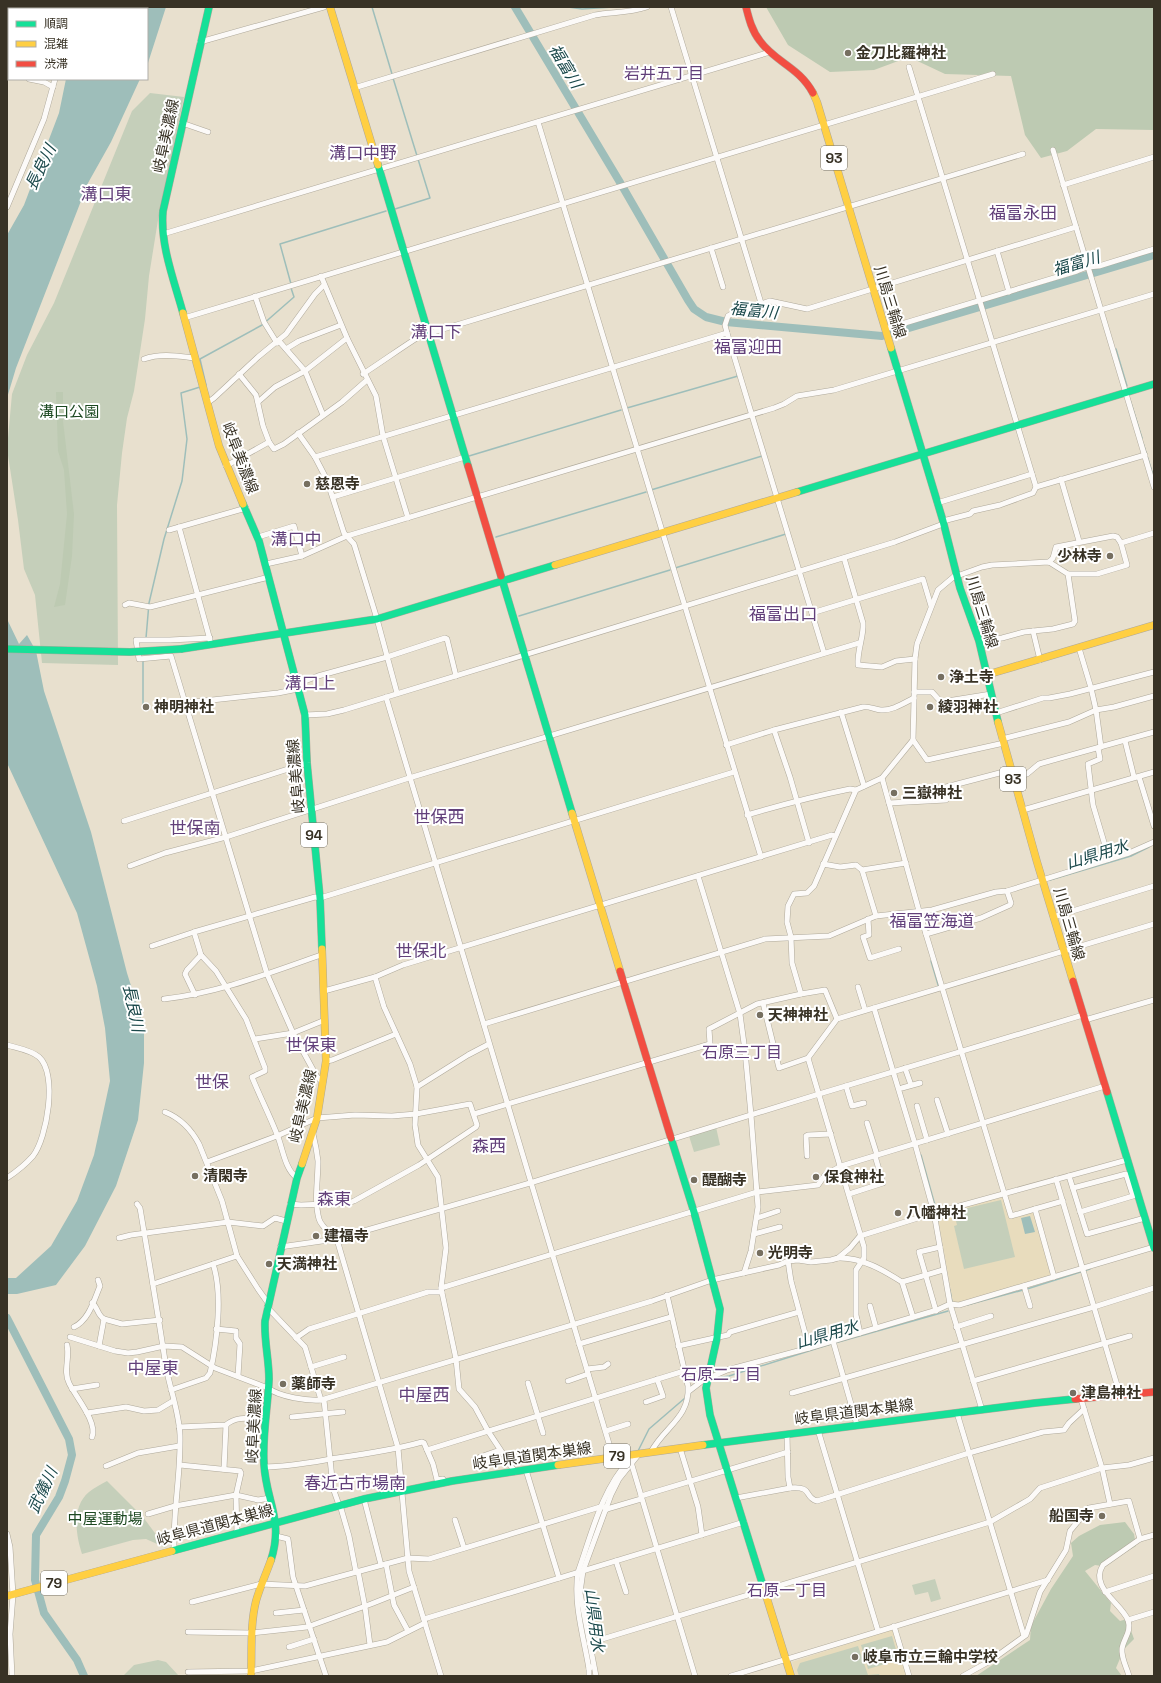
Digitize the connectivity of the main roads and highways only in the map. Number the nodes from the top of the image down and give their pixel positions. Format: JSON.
{"nodes":[{"id":1,"x":209,"y":7,"type":"edge"},
{"id":2,"x":330,"y":7,"type":"edge"},
{"id":3,"x":746,"y":7,"type":"edge"},
{"id":4,"x":1154,"y":384,"type":"edge"},
{"id":5,"x":922,"y":455,"type":"junction"},
{"id":6,"x":502,"y":582,"type":"junction"},
{"id":7,"x":1154,"y":625,"type":"edge"},
{"id":8,"x":284,"y":633,"type":"junction"},
{"id":9,"x":7,"y":649,"type":"edge"},
{"id":10,"x":986,"y":675,"type":"junction"},
{"id":11,"x":1154,"y":1247,"type":"edge"},
{"id":12,"x":1154,"y":1392,"type":"edge"},
{"id":13,"x":719,"y":1443,"type":"junction"},
{"id":14,"x":276,"y":1522,"type":"junction"},
{"id":15,"x":13,"y":1595,"type":"edge"},
{"id":16,"x":251,"y":1674,"type":"edge"},
{"id":17,"x":791,"y":1676,"type":"edge"}],
"edges":[{"from":1,"to":8,"type":"main road","name":"岐阜美濃線","number":"94"},
{"from":2,"to":6,"type":"main road"},
{"from":3,"to":5,"type":"main road","name":"川島三輪線","number":"93"},
{"from":4,"to":5,"type":"main road"},
{"from":5,"to":6,"type":"main road"},
{"from":5,"to":10,"type":"main road","name":"川島三輪線","number":"93"},
{"from":6,"to":8,"type":"main road"},
{"from":6,"to":13,"type":"main road"},
{"from":7,"to":10,"type":"main road"},
{"from":8,"to":9,"type":"main road","bridge":true},
{"from":8,"to":14,"type":"main road","name":"岐阜美濃線","number":"94"},
{"from":10,"to":11,"type":"main road","name":"川島三輪線","number":"93"},
{"from":12,"to":13,"type":"main road","name":"岐阜県道関本巣線","number":"79"},
{"from":13,"to":14,"type":"main road","name":"岐阜県道関本巣線","number":"79"},
{"from":13,"to":17,"type":"main road"},
{"from":14,"to":15,"type":"main road","name":"岐阜県道関本巣線","number":"79"},
{"from":14,"to":16,"type":"main road","name":"岐阜美濃線","number":"94"}]}
